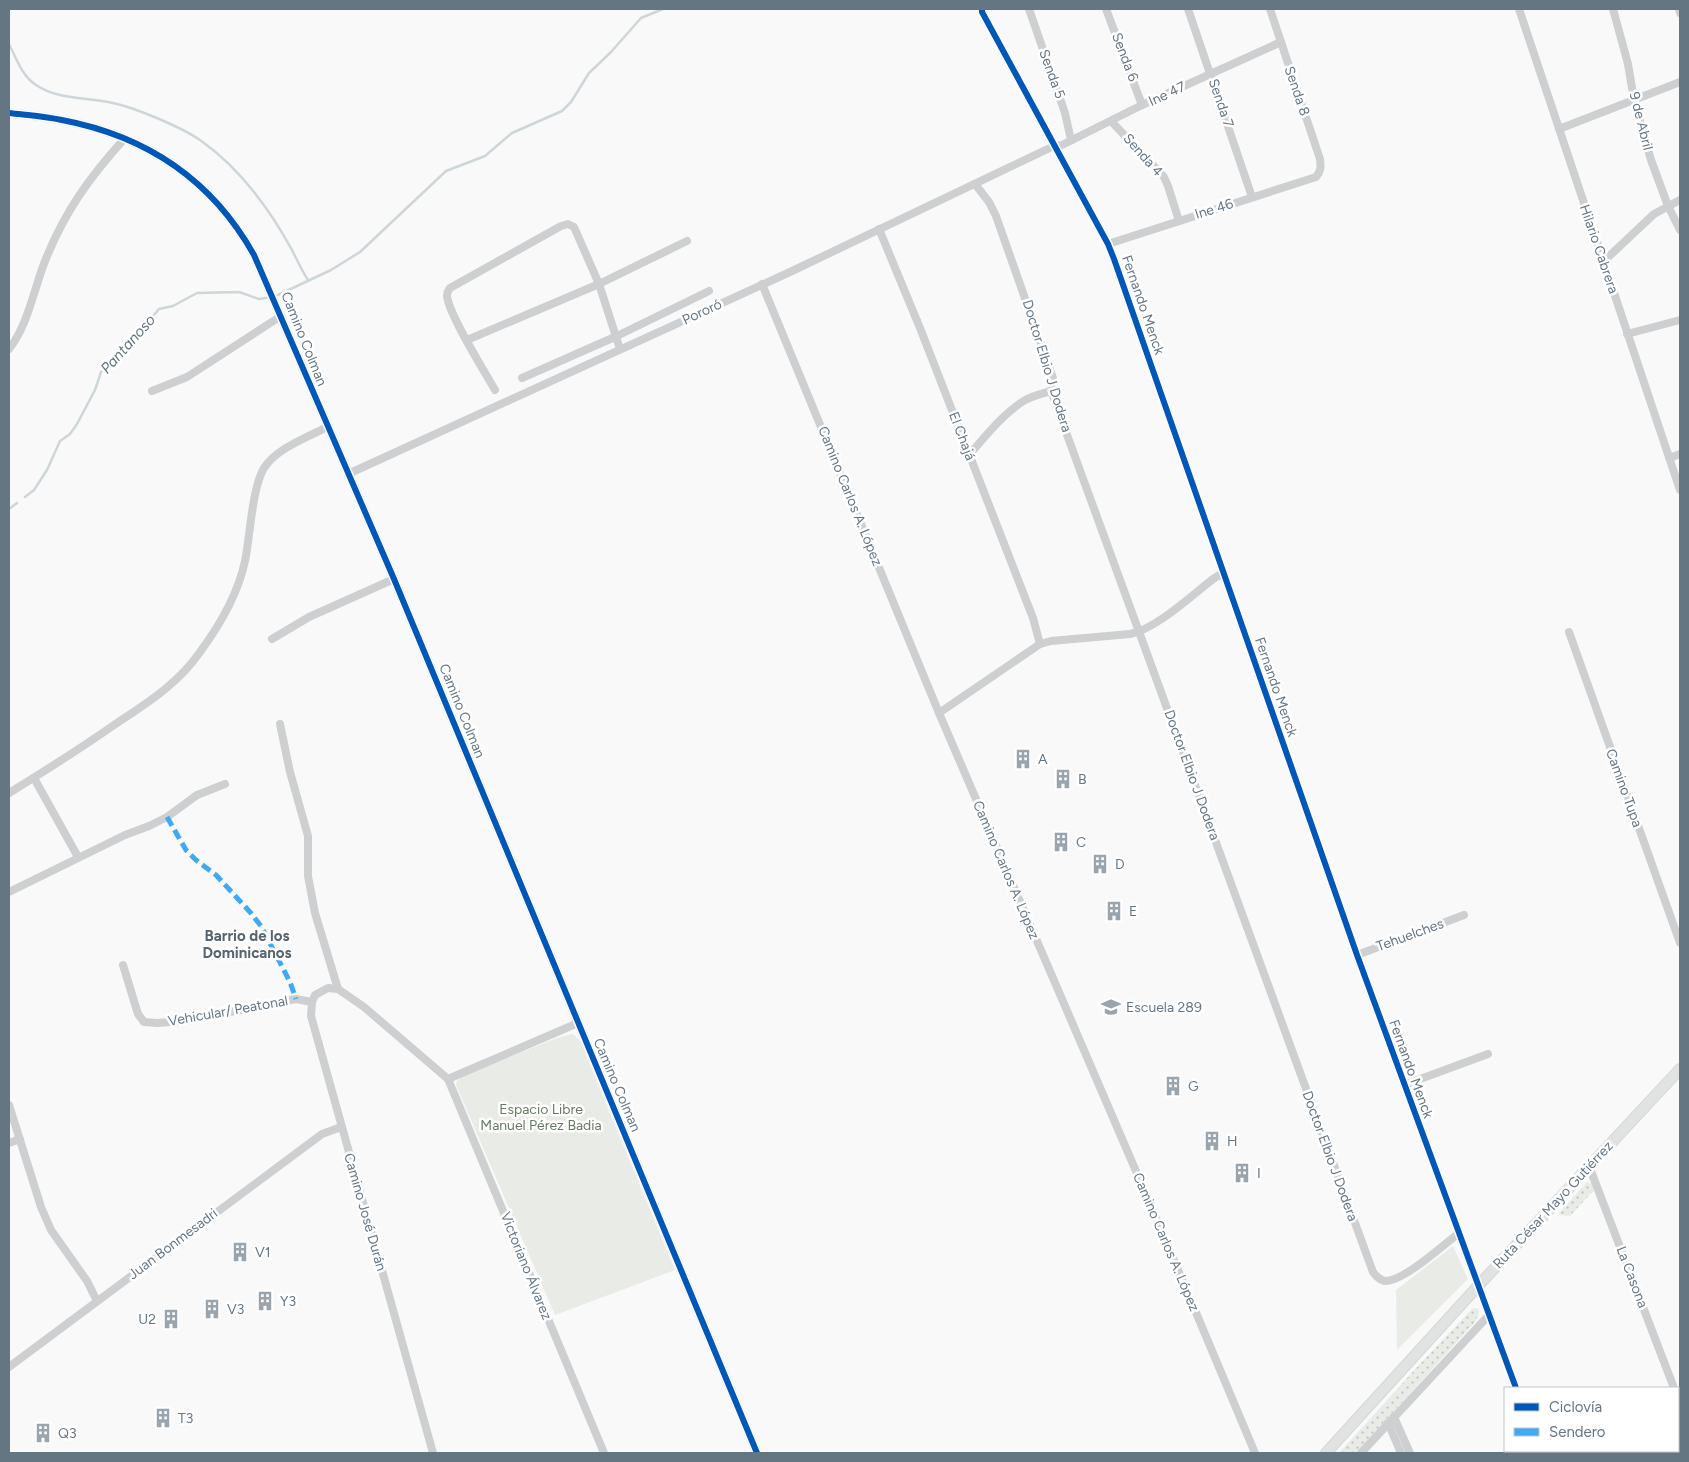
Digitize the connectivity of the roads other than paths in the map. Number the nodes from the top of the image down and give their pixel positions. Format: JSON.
{"nodes":[{"id":1,"x":982,"y":9,"type":"edge"},
{"id":2,"x":1028,"y":9,"type":"edge"},
{"id":3,"x":1106,"y":9,"type":"edge"},
{"id":4,"x":1188,"y":9,"type":"edge"},
{"id":5,"x":1270,"y":9,"type":"edge"},
{"id":6,"x":1519,"y":9,"type":"edge"},
{"id":7,"x":1613,"y":9,"type":"edge"},
{"id":8,"x":1679,"y":9,"type":"edge"},
{"id":9,"x":1680,"y":13,"type":"edge"},
{"id":10,"x":1281,"y":42,"type":"junction"},
{"id":11,"x":1211,"y":74,"type":"junction"},
{"id":12,"x":1680,"y":82,"type":"edge"},
{"id":13,"x":1634,"y":100,"type":"junction"},
{"id":14,"x":1142,"y":105,"type":"junction"},
{"id":15,"x":9,"y":113,"type":"edge"},
{"id":16,"x":1111,"y":121,"type":"junction"},
{"id":17,"x":1559,"y":129,"type":"junction"},
{"id":18,"x":125,"y":138,"type":"junction"},
{"id":19,"x":1071,"y":140,"type":"junction"},
{"id":20,"x":1054,"y":146,"type":"junction"},
{"id":21,"x":1319,"y":174,"type":"joint"},
{"id":22,"x":975,"y":184,"type":"junction"},
{"id":23,"x":1252,"y":197,"type":"junction"},
{"id":24,"x":1680,"y":200,"type":"edge"},
{"id":25,"x":1668,"y":206,"type":"junction"},
{"id":26,"x":1179,"y":220,"type":"junction"},
{"id":27,"x":879,"y":230,"type":"junction"},
{"id":28,"x":1680,"y":230,"type":"edge"},
{"id":29,"x":687,"y":241,"type":"dead end"},
{"id":30,"x":1108,"y":244,"type":"junction"},
{"id":31,"x":1604,"y":262,"type":"junction"},
{"id":32,"x":599,"y":284,"type":"junction"},
{"id":33,"x":762,"y":284,"type":"junction"},
{"id":34,"x":709,"y":291,"type":"dead end"},
{"id":35,"x":281,"y":316,"type":"junction"},
{"id":36,"x":1680,"y":320,"type":"edge"},
{"id":37,"x":1628,"y":334,"type":"junction"},
{"id":38,"x":617,"y":336,"type":"junction"},
{"id":39,"x":467,"y":340,"type":"junction"},
{"id":40,"x":9,"y":349,"type":"edge"},
{"id":41,"x":620,"y":349,"type":"junction"},
{"id":42,"x":522,"y":378,"type":"dead end"},
{"id":43,"x":495,"y":390,"type":"dead end"},
{"id":44,"x":1051,"y":391,"type":"junction"},
{"id":45,"x":152,"y":392,"type":"dead end"},
{"id":46,"x":327,"y":427,"type":"junction"},
{"id":47,"x":1680,"y":454,"type":"edge"},
{"id":48,"x":969,"y":455,"type":"junction"},
{"id":49,"x":1669,"y":458,"type":"junction"},
{"id":50,"x":348,"y":474,"type":"junction"},
{"id":51,"x":1680,"y":490,"type":"edge"},
{"id":52,"x":1223,"y":573,"type":"junction"},
{"id":53,"x":394,"y":579,"type":"junction"},
{"id":54,"x":1140,"y":632,"type":"junction"},
{"id":55,"x":1568,"y":632,"type":"dead end"},
{"id":56,"x":272,"y":639,"type":"dead end"},
{"id":57,"x":1040,"y":644,"type":"junction"},
{"id":58,"x":939,"y":713,"type":"junction"},
{"id":59,"x":280,"y":724,"type":"dead end"},
{"id":60,"x":34,"y":778,"type":"junction"},
{"id":61,"x":225,"y":784,"type":"dead end"},
{"id":62,"x":9,"y":793,"type":"edge"},
{"id":63,"x":78,"y":857,"type":"junction"},
{"id":64,"x":9,"y":892,"type":"edge"},
{"id":65,"x":1464,"y":916,"type":"dead end"},
{"id":66,"x":1680,"y":943,"type":"edge"},
{"id":67,"x":1356,"y":955,"type":"junction"},
{"id":68,"x":122,"y":965,"type":"dead end"},
{"id":69,"x":338,"y":989,"type":"junction"},
{"id":70,"x":312,"y":1002,"type":"junction"},
{"id":71,"x":578,"y":1023,"type":"junction"},
{"id":72,"x":1488,"y":1054,"type":"dead end"},
{"id":73,"x":1680,"y":1069,"type":"edge"},
{"id":74,"x":448,"y":1079,"type":"junction"},
{"id":75,"x":1404,"y":1085,"type":"junction"},
{"id":76,"x":9,"y":1105,"type":"edge"},
{"id":77,"x":341,"y":1127,"type":"junction"},
{"id":78,"x":20,"y":1139,"type":"junction"},
{"id":79,"x":9,"y":1143,"type":"edge"},
{"id":80,"x":1590,"y":1166,"type":"junction"},
{"id":81,"x":1459,"y":1233,"type":"junction"},
{"id":82,"x":1478,"y":1286,"type":"junction"},
{"id":83,"x":98,"y":1301,"type":"junction"},
{"id":84,"x":1489,"y":1315,"type":"junction"},
{"id":85,"x":9,"y":1367,"type":"edge"},
{"id":86,"x":1516,"y":1387,"type":"edge"},
{"id":87,"x":1674,"y":1387,"type":"edge"},
{"id":88,"x":1394,"y":1417,"type":"junction"},
{"id":89,"x":1388,"y":1423,"type":"junction"},
{"id":90,"x":433,"y":1453,"type":"edge"},
{"id":91,"x":604,"y":1453,"type":"edge"},
{"id":92,"x":757,"y":1453,"type":"edge"},
{"id":93,"x":1255,"y":1453,"type":"edge"},
{"id":94,"x":1326,"y":1453,"type":"edge"},
{"id":95,"x":1361,"y":1453,"type":"edge"},
{"id":96,"x":1401,"y":1453,"type":"edge"},
{"id":97,"x":1410,"y":1453,"type":"edge"}],
"edges":[{"from":1,"to":20,"type":"street","name":"Fernando Menck"},
{"from":2,"to":19,"type":"street","name":"Senda 5"},
{"from":3,"to":14,"type":"street","name":"Senda 6"},
{"from":4,"to":11,"type":"street","name":"Senda 7"},
{"from":5,"to":10,"type":"street","name":"Senda 8"},
{"from":6,"to":17,"type":"street","name":"Hilario Cabrera"},
{"from":7,"to":13,"type":"street","name":"9 de Abril"},
{"from":8,"to":9,"type":"street"},
{"from":10,"to":11,"type":"street","name":"Ine 47"},
{"from":10,"to":21,"type":"street","name":"Senda 8"},
{"from":11,"to":14,"type":"street","name":"Ine 47"},
{"from":11,"to":23,"type":"street","name":"Senda 7"},
{"from":12,"to":13,"type":"street"},
{"from":13,"to":17,"type":"street"},
{"from":13,"to":25,"type":"street","name":"9 de Abril"},
{"from":14,"to":16,"type":"street","name":"Ine 47"},
{"from":15,"to":18,"type":"street","name":"Camino Colman"},
{"from":16,"to":19,"type":"street","name":"Ine 47"},
{"from":16,"to":26,"type":"street","name":"Senda 4"},
{"from":17,"to":31,"type":"street","name":"Hilario Cabrera"},
{"from":18,"to":35,"type":"street","name":"Camino Colman"},
{"from":18,"to":40,"type":"street"},
{"from":19,"to":20,"type":"street","name":"Ine 47"},
{"from":20,"to":22,"type":"street","name":"Pororó"},
{"from":20,"to":30,"type":"street","name":"Fernando Menck"},
{"from":21,"to":23,"type":"street","name":"Ine 46"},
{"from":22,"to":27,"type":"street","name":"Pororó"},
{"from":22,"to":44,"type":"street","name":"Doctor Elbio J Dodera"},
{"from":23,"to":26,"type":"street","name":"Ine 46"},
{"from":24,"to":25,"type":"street"},
{"from":25,"to":28,"type":"street","name":"9 de Abril"},
{"from":25,"to":31,"type":"street"},
{"from":26,"to":30,"type":"street","name":"Ine 46"},
{"from":27,"to":33,"type":"street","name":"Pororó"},
{"from":27,"to":48,"type":"street","name":"El Chajá"},
{"from":29,"to":32,"type":"street"},
{"from":30,"to":52,"type":"street","name":"Fernando Menck"},
{"from":31,"to":37,"type":"street","name":"Hilario Cabrera"},
{"from":32,"to":38,"type":"street"},
{"from":32,"to":39,"type":"street"},
{"from":32,"to":39,"type":"street"},
{"from":33,"to":41,"type":"street","name":"Pororó"},
{"from":33,"to":58,"type":"street","name":"Camino Carlos A. López"},
{"from":34,"to":38,"type":"street"},
{"from":35,"to":45,"type":"street"},
{"from":35,"to":46,"type":"street","name":"Camino Colman"},
{"from":36,"to":37,"type":"street"},
{"from":37,"to":49,"type":"street","name":"Hilario Cabrera"},
{"from":38,"to":41,"type":"street"},
{"from":38,"to":42,"type":"street"},
{"from":39,"to":43,"type":"street"},
{"from":41,"to":50,"type":"street","name":"Pororó"},
{"from":44,"to":48,"type":"street"},
{"from":44,"to":54,"type":"street","name":"Doctor Elbio J Dodera"},
{"from":46,"to":50,"type":"street","name":"Camino Colman"},
{"from":46,"to":60,"type":"street"},
{"from":47,"to":49,"type":"street"},
{"from":48,"to":57,"type":"street","name":"El Chajá"},
{"from":49,"to":51,"type":"street","name":"Hilario Cabrera"},
{"from":50,"to":53,"type":"street","name":"Camino Colman"},
{"from":52,"to":54,"type":"street"},
{"from":52,"to":67,"type":"street","name":"Fernando Menck"},
{"from":53,"to":56,"type":"street"},
{"from":53,"to":71,"type":"street","name":"Camino Colman"},
{"from":54,"to":57,"type":"street"},
{"from":54,"to":81,"type":"street","name":"Doctor Elbio J Dodera"},
{"from":55,"to":66,"type":"street","name":"Camino Tupa"},
{"from":57,"to":58,"type":"street"},
{"from":58,"to":93,"type":"street","name":"Camino Carlos A. López"},
{"from":59,"to":69,"type":"street"},
{"from":60,"to":62,"type":"street"},
{"from":60,"to":63,"type":"street"},
{"from":61,"to":63,"type":"street"},
{"from":63,"to":64,"type":"street"},
{"from":65,"to":67,"type":"street","name":"Tehuelches"},
{"from":67,"to":75,"type":"street","name":"Fernando Menck"},
{"from":68,"to":70,"type":"street","name":"Vehicular/ Peatonal"},
{"from":69,"to":70,"type":"street"},
{"from":69,"to":74,"type":"street"},
{"from":70,"to":77,"type":"street","name":"Camino José Durán"},
{"from":71,"to":74,"type":"street"},
{"from":71,"to":92,"type":"street","name":"Camino Colman"},
{"from":72,"to":75,"type":"street"},
{"from":73,"to":80,"type":"main road","name":"Ruta César Mayo Gutiérrez"},
{"from":74,"to":91,"type":"street","name":"Victoriano Álvarez"},
{"from":75,"to":81,"type":"street","name":"Fernando Menck"},
{"from":76,"to":78,"type":"street"},
{"from":77,"to":83,"type":"street","name":"Juan Bonmesadri"},
{"from":77,"to":90,"type":"street","name":"Camino José Durán"},
{"from":78,"to":79,"type":"street"},
{"from":78,"to":83,"type":"street"},
{"from":80,"to":82,"type":"main road","name":"Ruta César Mayo Gutiérrez"},
{"from":80,"to":87,"type":"street","name":"La Casona"},
{"from":81,"to":82,"type":"street","name":"Fernando Menck"},
{"from":82,"to":84,"type":"street","name":"Fernando Menck"},
{"from":82,"to":94,"type":"main road","name":"Ruta César Mayo Gutiérrez"},
{"from":83,"to":85,"type":"street","name":"Juan Bonmesadri"},
{"from":84,"to":86,"type":"street","name":"Fernando Menck"},
{"from":84,"to":88,"type":"street"},
{"from":88,"to":89,"type":"street"},
{"from":88,"to":97,"type":"street"},
{"from":89,"to":95,"type":"street"},
{"from":89,"to":96,"type":"street"}]}
